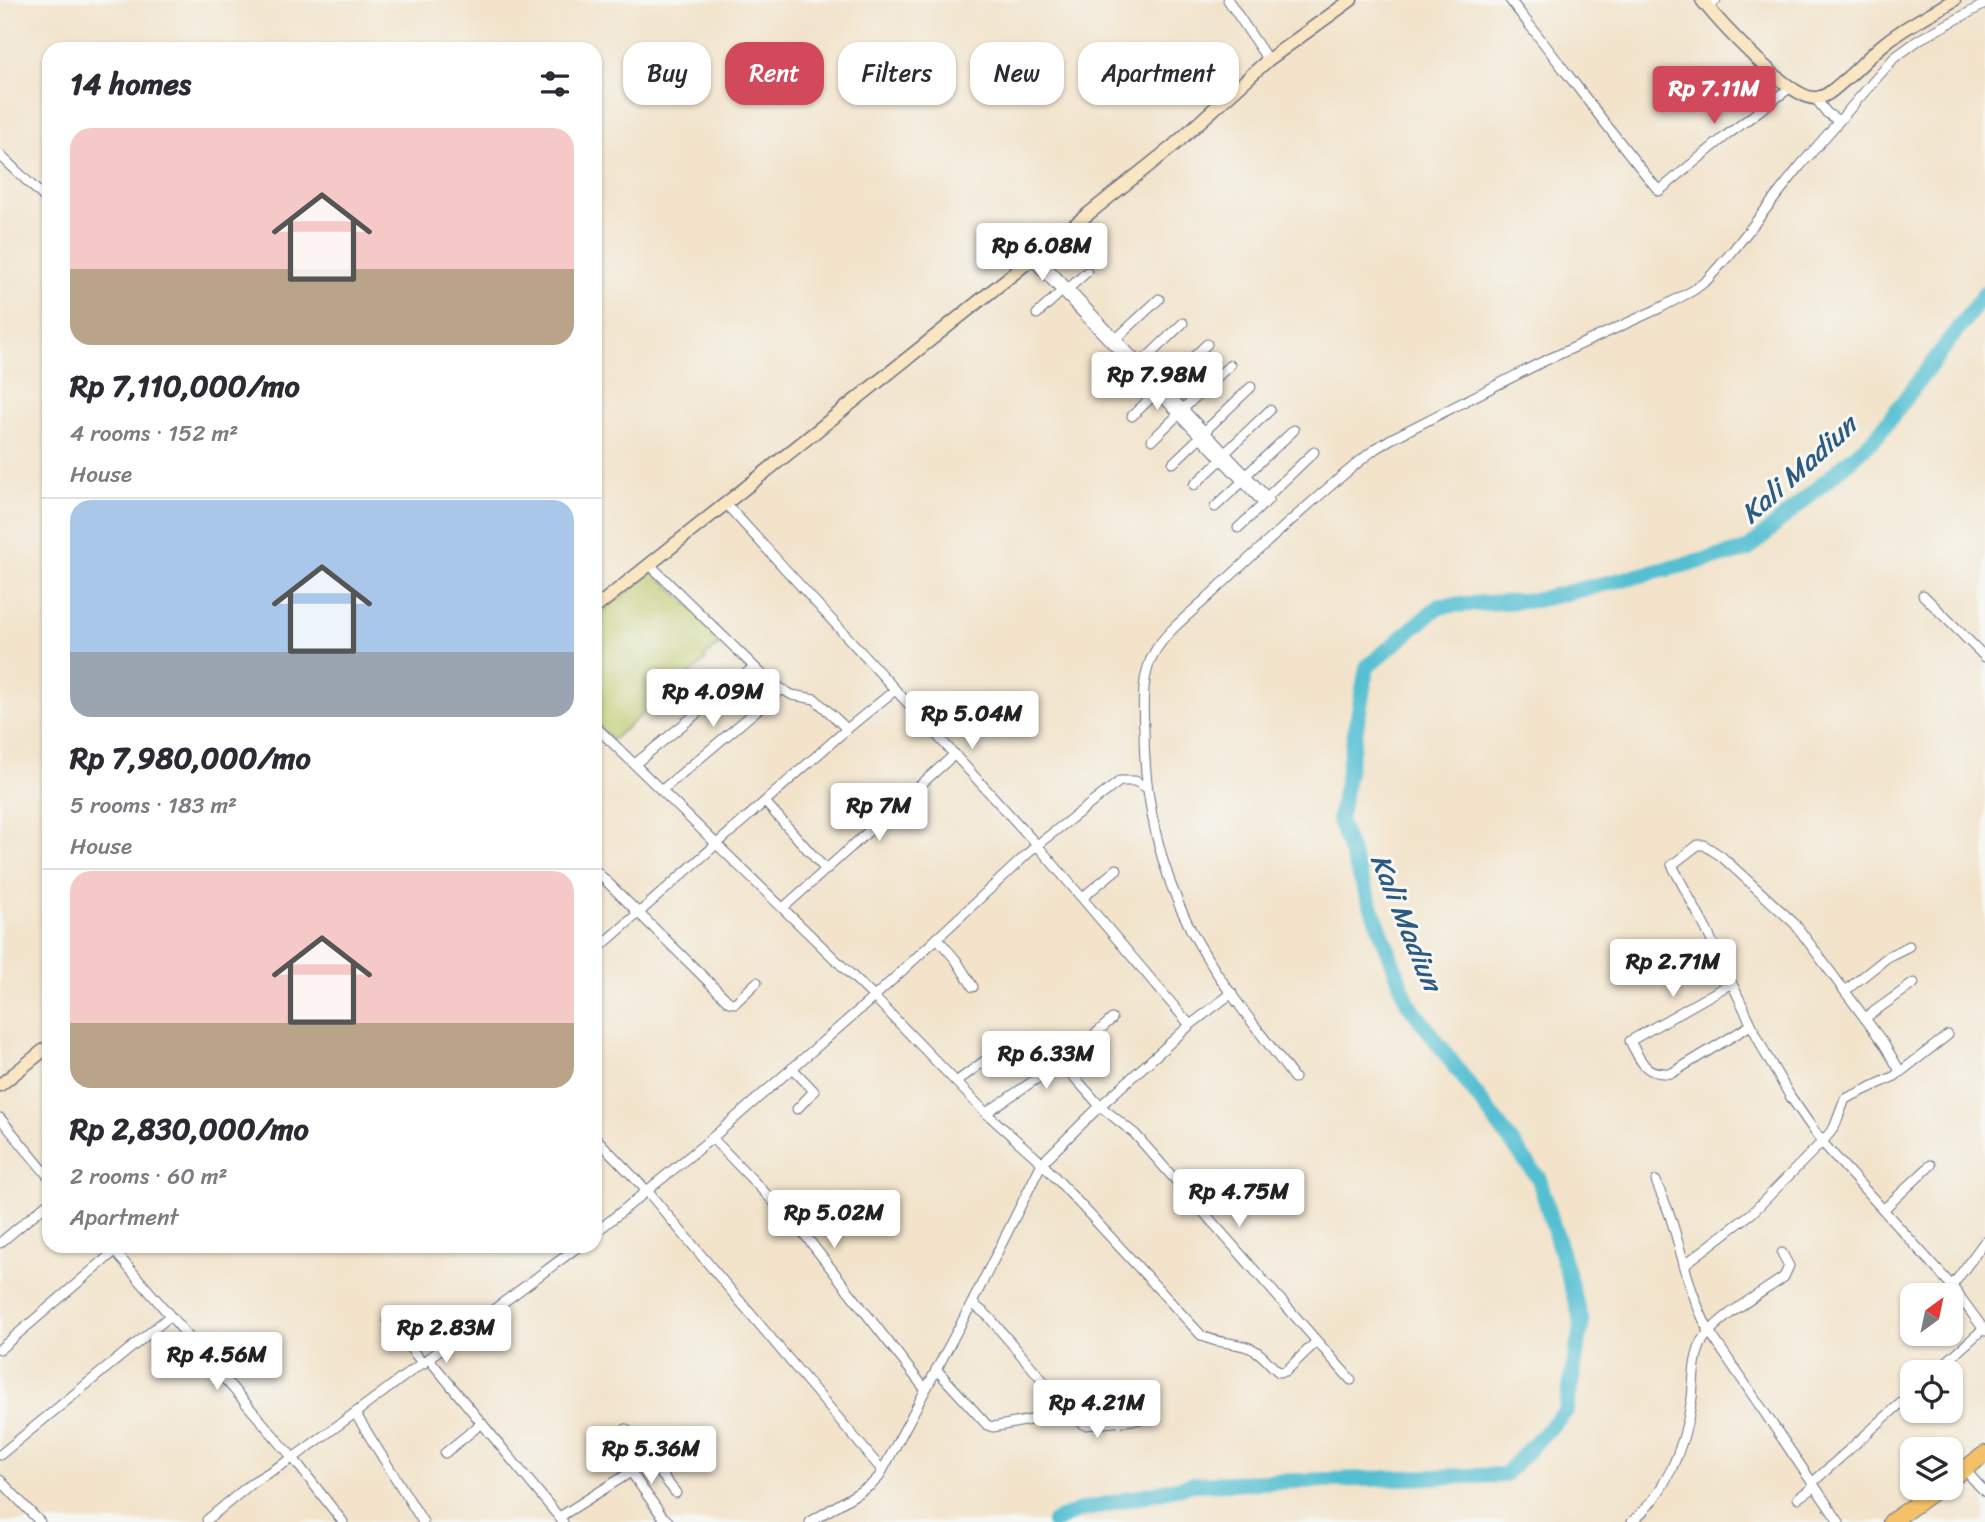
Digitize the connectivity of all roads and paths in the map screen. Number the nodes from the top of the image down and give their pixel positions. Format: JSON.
{"nodes":[{"id":1,"x":1228,"y":0,"type":"edge"},
{"id":2,"x":1351,"y":0,"type":"edge"},
{"id":3,"x":1510,"y":0,"type":"edge"},
{"id":4,"x":1954,"y":0,"type":"edge"},
{"id":5,"x":1708,"y":3,"type":"edge"},
{"id":6,"x":1985,"y":4,"type":"edge"},
{"id":7,"x":1268,"y":60,"type":"junction"},
{"id":8,"x":1791,"y":87,"type":"junction"},
{"id":9,"x":1815,"y":98,"type":"junction"},
{"id":10,"x":1839,"y":121,"type":"junction"},
{"id":11,"x":0,"y":155,"type":"edge"},
{"id":12,"x":42,"y":195,"type":"edge"},
{"id":13,"x":1034,"y":258,"type":"junction"},
{"id":14,"x":1087,"y":271,"type":"dead end"},
{"id":15,"x":1065,"y":290,"type":"junction"},
{"id":16,"x":1159,"y":299,"type":"dead end"},
{"id":17,"x":1037,"y":314,"type":"dead end"},
{"id":18,"x":1183,"y":323,"type":"dead end"},
{"id":19,"x":1116,"y":339,"type":"junction"},
{"id":20,"x":1207,"y":344,"type":"dead end"},
{"id":21,"x":1136,"y":365,"type":"junction"},
{"id":22,"x":1230,"y":365,"type":"dead end"},
{"id":23,"x":1156,"y":386,"type":"junction"},
{"id":24,"x":1110,"y":387,"type":"dead end"},
{"id":25,"x":1251,"y":387,"type":"dead end"},
{"id":26,"x":1270,"y":410,"type":"dead end"},
{"id":27,"x":1181,"y":412,"type":"junction"},
{"id":28,"x":1132,"y":416,"type":"dead end"},
{"id":29,"x":1294,"y":430,"type":"dead end"},
{"id":30,"x":1202,"y":434,"type":"junction"},
{"id":31,"x":1152,"y":440,"type":"dead end"},
{"id":32,"x":1314,"y":452,"type":"dead end"},
{"id":33,"x":1223,"y":456,"type":"junction"},
{"id":34,"x":1172,"y":463,"type":"dead end"},
{"id":35,"x":1244,"y":478,"type":"junction"},
{"id":36,"x":1195,"y":485,"type":"dead end"},
{"id":37,"x":1265,"y":501,"type":"junction"},
{"id":38,"x":725,"y":503,"type":"junction"},
{"id":39,"x":1215,"y":507,"type":"dead end"},
{"id":40,"x":1238,"y":528,"type":"dead end"},
{"id":41,"x":650,"y":565,"type":"junction"},
{"id":42,"x":1923,"y":595,"type":"dead end"},
{"id":43,"x":602,"y":603,"type":"edge"},
{"id":44,"x":1985,"y":657,"type":"edge"},
{"id":45,"x":754,"y":667,"type":"junction"},
{"id":46,"x":781,"y":690,"type":"junction"},
{"id":47,"x":895,"y":690,"type":"junction"},
{"id":48,"x":847,"y":729,"type":"junction"},
{"id":49,"x":602,"y":732,"type":"edge"},
{"id":50,"x":955,"y":754,"type":"junction"},
{"id":51,"x":636,"y":763,"type":"junction"},
{"id":52,"x":1147,"y":788,"type":"junction"},
{"id":53,"x":662,"y":790,"type":"junction"},
{"id":54,"x":766,"y":803,"type":"junction"},
{"id":55,"x":718,"y":845,"type":"junction"},
{"id":56,"x":1037,"y":845,"type":"junction"},
{"id":57,"x":1117,"y":869,"type":"dead end"},
{"id":58,"x":826,"y":870,"type":"junction"},
{"id":59,"x":602,"y":877,"type":"edge"},
{"id":60,"x":1083,"y":897,"type":"junction"},
{"id":61,"x":783,"y":908,"type":"junction"},
{"id":62,"x":638,"y":913,"type":"junction"},
{"id":63,"x":937,"y":938,"type":"junction"},
{"id":64,"x":602,"y":945,"type":"edge"},
{"id":65,"x":1909,"y":946,"type":"dead end"},
{"id":66,"x":757,"y":982,"type":"dead end"},
{"id":67,"x":1914,"y":983,"type":"dead end"},
{"id":68,"x":1730,"y":984,"type":"junction"},
{"id":69,"x":973,"y":988,"type":"dead end"},
{"id":70,"x":1844,"y":991,"type":"junction"},
{"id":71,"x":1232,"y":993,"type":"junction"},
{"id":72,"x":874,"y":997,"type":"junction"},
{"id":73,"x":1865,"y":1018,"type":"junction"},
{"id":74,"x":1112,"y":1019,"type":"dead end"},
{"id":75,"x":1189,"y":1025,"type":"junction"},
{"id":76,"x":1751,"y":1026,"type":"junction"},
{"id":77,"x":1948,"y":1035,"type":"dead end"},
{"id":78,"x":1014,"y":1039,"type":"dead end"},
{"id":79,"x":42,"y":1052,"type":"edge"},
{"id":80,"x":1059,"y":1066,"type":"junction"},
{"id":81,"x":792,"y":1068,"type":"junction"},
{"id":82,"x":1899,"y":1073,"type":"junction"},
{"id":83,"x":1294,"y":1077,"type":"dead end"},
{"id":84,"x":956,"y":1082,"type":"junction"},
{"id":85,"x":0,"y":1085,"type":"edge"},
{"id":86,"x":1100,"y":1106,"type":"junction"},
{"id":87,"x":797,"y":1109,"type":"dead end"},
{"id":88,"x":986,"y":1113,"type":"junction"},
{"id":89,"x":0,"y":1118,"type":"edge"},
{"id":90,"x":712,"y":1138,"type":"junction"},
{"id":91,"x":1822,"y":1142,"type":"junction"},
{"id":92,"x":602,"y":1144,"type":"edge"},
{"id":93,"x":1042,"y":1163,"type":"junction"},
{"id":94,"x":1931,"y":1165,"type":"dead end"},
{"id":95,"x":42,"y":1169,"type":"edge"},
{"id":96,"x":1656,"y":1181,"type":"dead end"},
{"id":97,"x":648,"y":1192,"type":"junction"},
{"id":98,"x":42,"y":1208,"type":"edge"},
{"id":99,"x":1884,"y":1209,"type":"junction"},
{"id":100,"x":602,"y":1228,"type":"edge"},
{"id":101,"x":1985,"y":1241,"type":"edge"},
{"id":102,"x":0,"y":1243,"type":"edge"},
{"id":103,"x":1782,"y":1252,"type":"dead end"},
{"id":104,"x":108,"y":1253,"type":"edge"},
{"id":105,"x":116,"y":1253,"type":"edge"},
{"id":106,"x":570,"y":1253,"type":"edge"},
{"id":107,"x":1684,"y":1265,"type":"junction"},
{"id":108,"x":1949,"y":1283,"type":"edge"},
{"id":109,"x":1954,"y":1283,"type":"edge"},
{"id":110,"x":1964,"y":1302,"type":"edge"},
{"id":111,"x":972,"y":1303,"type":"junction"},
{"id":112,"x":170,"y":1316,"type":"junction"},
{"id":113,"x":388,"y":1320,"type":"dead end"},
{"id":114,"x":1984,"y":1330,"type":"edge"},
{"id":115,"x":1709,"y":1331,"type":"junction"},
{"id":116,"x":1316,"y":1342,"type":"junction"},
{"id":117,"x":0,"y":1349,"type":"edge"},
{"id":118,"x":1949,"y":1360,"type":"edge"},
{"id":119,"x":426,"y":1362,"type":"junction"},
{"id":120,"x":936,"y":1369,"type":"junction"},
{"id":121,"x":1351,"y":1380,"type":"dead end"},
{"id":122,"x":925,"y":1389,"type":"junction"},
{"id":123,"x":1900,"y":1404,"type":"edge"},
{"id":124,"x":1064,"y":1411,"type":"junction"},
{"id":125,"x":355,"y":1413,"type":"junction"},
{"id":126,"x":1143,"y":1419,"type":"dead end"},
{"id":127,"x":482,"y":1423,"type":"junction"},
{"id":128,"x":626,"y":1429,"type":"dead end"},
{"id":129,"x":445,"y":1453,"type":"dead end"},
{"id":130,"x":1985,"y":1454,"type":"edge"},
{"id":131,"x":0,"y":1455,"type":"edge"},
{"id":132,"x":293,"y":1458,"type":"junction"},
{"id":133,"x":650,"y":1460,"type":"junction"},
{"id":134,"x":882,"y":1470,"type":"junction"},
{"id":135,"x":1963,"y":1470,"type":"edge"},
{"id":136,"x":631,"y":1472,"type":"junction"},
{"id":137,"x":1963,"y":1477,"type":"edge"},
{"id":138,"x":0,"y":1480,"type":"edge"},
{"id":139,"x":1813,"y":1485,"type":"junction"},
{"id":140,"x":1985,"y":1492,"type":"edge"},
{"id":141,"x":676,"y":1493,"type":"dead end"},
{"id":142,"x":1798,"y":1498,"type":"dead end"},
{"id":143,"x":1922,"y":1500,"type":"edge"},
{"id":144,"x":562,"y":1519,"type":"edge"},
{"id":145,"x":207,"y":1520,"type":"edge"},
{"id":146,"x":1833,"y":1520,"type":"edge"},
{"id":147,"x":40,"y":1522,"type":"edge"},
{"id":148,"x":343,"y":1522,"type":"edge"},
{"id":149,"x":423,"y":1522,"type":"edge"},
{"id":150,"x":670,"y":1522,"type":"edge"},
{"id":151,"x":810,"y":1522,"type":"edge"},
{"id":152,"x":1632,"y":1522,"type":"edge"},
{"id":153,"x":1891,"y":1522,"type":"edge"}],
"edges":[{"from":1,"to":7,"type":"street"},
{"from":2,"to":7,"type":"main road"},
{"from":3,"to":8,"type":"street"},
{"from":4,"to":9,"type":"main road"},
{"from":5,"to":8,"type":"main road"},
{"from":6,"to":10,"type":"street"},
{"from":7,"to":13,"type":"main road"},
{"from":8,"to":9,"type":"main road"},
{"from":9,"to":10,"type":"street"},
{"from":10,"to":52,"type":"street"},
{"from":11,"to":12,"type":"street"},
{"from":13,"to":15,"type":"street"},
{"from":13,"to":38,"type":"main road"},
{"from":14,"to":15,"type":"street"},
{"from":15,"to":17,"type":"street"},
{"from":15,"to":19,"type":"street"},
{"from":15,"to":21,"type":"street"},
{"from":16,"to":19,"type":"street"},
{"from":18,"to":21,"type":"street"},
{"from":19,"to":21,"type":"street"},
{"from":20,"to":23,"type":"street"},
{"from":21,"to":23,"type":"street"},
{"from":21,"to":24,"type":"street"},
{"from":22,"to":27,"type":"street"},
{"from":23,"to":27,"type":"street"},
{"from":23,"to":28,"type":"street"},
{"from":25,"to":30,"type":"street"},
{"from":26,"to":33,"type":"street"},
{"from":27,"to":30,"type":"street"},
{"from":27,"to":31,"type":"street"},
{"from":29,"to":35,"type":"street"},
{"from":30,"to":33,"type":"street"},
{"from":30,"to":34,"type":"street"},
{"from":32,"to":37,"type":"street"},
{"from":33,"to":35,"type":"street"},
{"from":33,"to":36,"type":"street"},
{"from":35,"to":37,"type":"street"},
{"from":35,"to":39,"type":"street"},
{"from":37,"to":40,"type":"street"},
{"from":38,"to":41,"type":"main road"},
{"from":38,"to":47,"type":"street"},
{"from":41,"to":43,"type":"main road"},
{"from":41,"to":45,"type":"street"},
{"from":42,"to":44,"type":"street"},
{"from":45,"to":46,"type":"street"},
{"from":45,"to":51,"type":"street"},
{"from":46,"to":48,"type":"street"},
{"from":46,"to":53,"type":"street"},
{"from":47,"to":48,"type":"street"},
{"from":47,"to":50,"type":"street"},
{"from":48,"to":54,"type":"street"},
{"from":49,"to":51,"type":"street"},
{"from":50,"to":56,"type":"street"},
{"from":50,"to":58,"type":"street"},
{"from":51,"to":53,"type":"street"},
{"from":52,"to":56,"type":"street"},
{"from":52,"to":71,"type":"street"},
{"from":53,"to":55,"type":"street"},
{"from":54,"to":55,"type":"street"},
{"from":54,"to":58,"type":"street"},
{"from":55,"to":61,"type":"street"},
{"from":55,"to":62,"type":"street"},
{"from":56,"to":60,"type":"street"},
{"from":56,"to":63,"type":"street"},
{"from":57,"to":60,"type":"street"},
{"from":58,"to":61,"type":"street"},
{"from":59,"to":62,"type":"street"},
{"from":60,"to":75,"type":"street"},
{"from":61,"to":72,"type":"street"},
{"from":62,"to":64,"type":"street"},
{"from":62,"to":66,"type":"street"},
{"from":63,"to":69,"type":"street"},
{"from":63,"to":72,"type":"street"},
{"from":65,"to":70,"type":"street"},
{"from":67,"to":73,"type":"street"},
{"from":68,"to":70,"type":"street"},
{"from":68,"to":76,"type":"street"},
{"from":68,"to":76,"type":"street"},
{"from":70,"to":73,"type":"street"},
{"from":71,"to":75,"type":"street"},
{"from":71,"to":83,"type":"street"},
{"from":72,"to":81,"type":"street"},
{"from":72,"to":84,"type":"street"},
{"from":73,"to":82,"type":"street"},
{"from":74,"to":80,"type":"street"},
{"from":75,"to":86,"type":"street"},
{"from":76,"to":91,"type":"street"},
{"from":77,"to":82,"type":"street"},
{"from":78,"to":84,"type":"street"},
{"from":79,"to":85,"type":"main road"},
{"from":80,"to":86,"type":"street"},
{"from":80,"to":88,"type":"street"},
{"from":81,"to":87,"type":"street"},
{"from":81,"to":90,"type":"street"},
{"from":82,"to":91,"type":"street"},
{"from":84,"to":88,"type":"street"},
{"from":86,"to":93,"type":"street"},
{"from":86,"to":116,"type":"street"},
{"from":88,"to":93,"type":"street"},
{"from":89,"to":95,"type":"street"},
{"from":90,"to":97,"type":"street"},
{"from":90,"to":122,"type":"street"},
{"from":91,"to":99,"type":"street"},
{"from":91,"to":107,"type":"street"},
{"from":92,"to":97,"type":"street"},
{"from":93,"to":111,"type":"street"},
{"from":93,"to":116,"type":"street"},
{"from":94,"to":99,"type":"street"},
{"from":96,"to":107,"type":"street"},
{"from":97,"to":100,"type":"street"},
{"from":97,"to":134,"type":"street"},
{"from":98,"to":102,"type":"street"},
{"from":99,"to":108,"type":"street"},
{"from":101,"to":109,"type":"street"},
{"from":103,"to":115,"type":"street"},
{"from":104,"to":117,"type":"street"},
{"from":105,"to":112,"type":"street"},
{"from":106,"to":119,"type":"street"},
{"from":107,"to":115,"type":"street"},
{"from":110,"to":114,"type":"street"},
{"from":111,"to":120,"type":"street"},
{"from":111,"to":124,"type":"street"},
{"from":112,"to":131,"type":"street"},
{"from":112,"to":132,"type":"street"},
{"from":113,"to":119,"type":"street"},
{"from":114,"to":118,"type":"street"},
{"from":115,"to":139,"type":"street"},
{"from":115,"to":152,"type":"street"},
{"from":116,"to":121,"type":"street"},
{"from":119,"to":125,"type":"street"},
{"from":119,"to":127,"type":"street"},
{"from":120,"to":122,"type":"street"},
{"from":120,"to":124,"type":"street"},
{"from":122,"to":134,"type":"street"},
{"from":123,"to":139,"type":"street"},
{"from":124,"to":126,"type":"street"},
{"from":125,"to":132,"type":"street"},
{"from":125,"to":149,"type":"street"},
{"from":127,"to":129,"type":"street"},
{"from":127,"to":144,"type":"street"},
{"from":128,"to":133,"type":"street"},
{"from":130,"to":135,"type":"highway"},
{"from":132,"to":145,"type":"street"},
{"from":132,"to":148,"type":"street"},
{"from":133,"to":136,"type":"street"},
{"from":133,"to":141,"type":"street"},
{"from":134,"to":151,"type":"street"},
{"from":136,"to":144,"type":"street"},
{"from":136,"to":150,"type":"street"},
{"from":137,"to":140,"type":"street"},
{"from":138,"to":147,"type":"street"},
{"from":139,"to":142,"type":"street"},
{"from":139,"to":146,"type":"street"},
{"from":143,"to":153,"type":"highway"}]}
